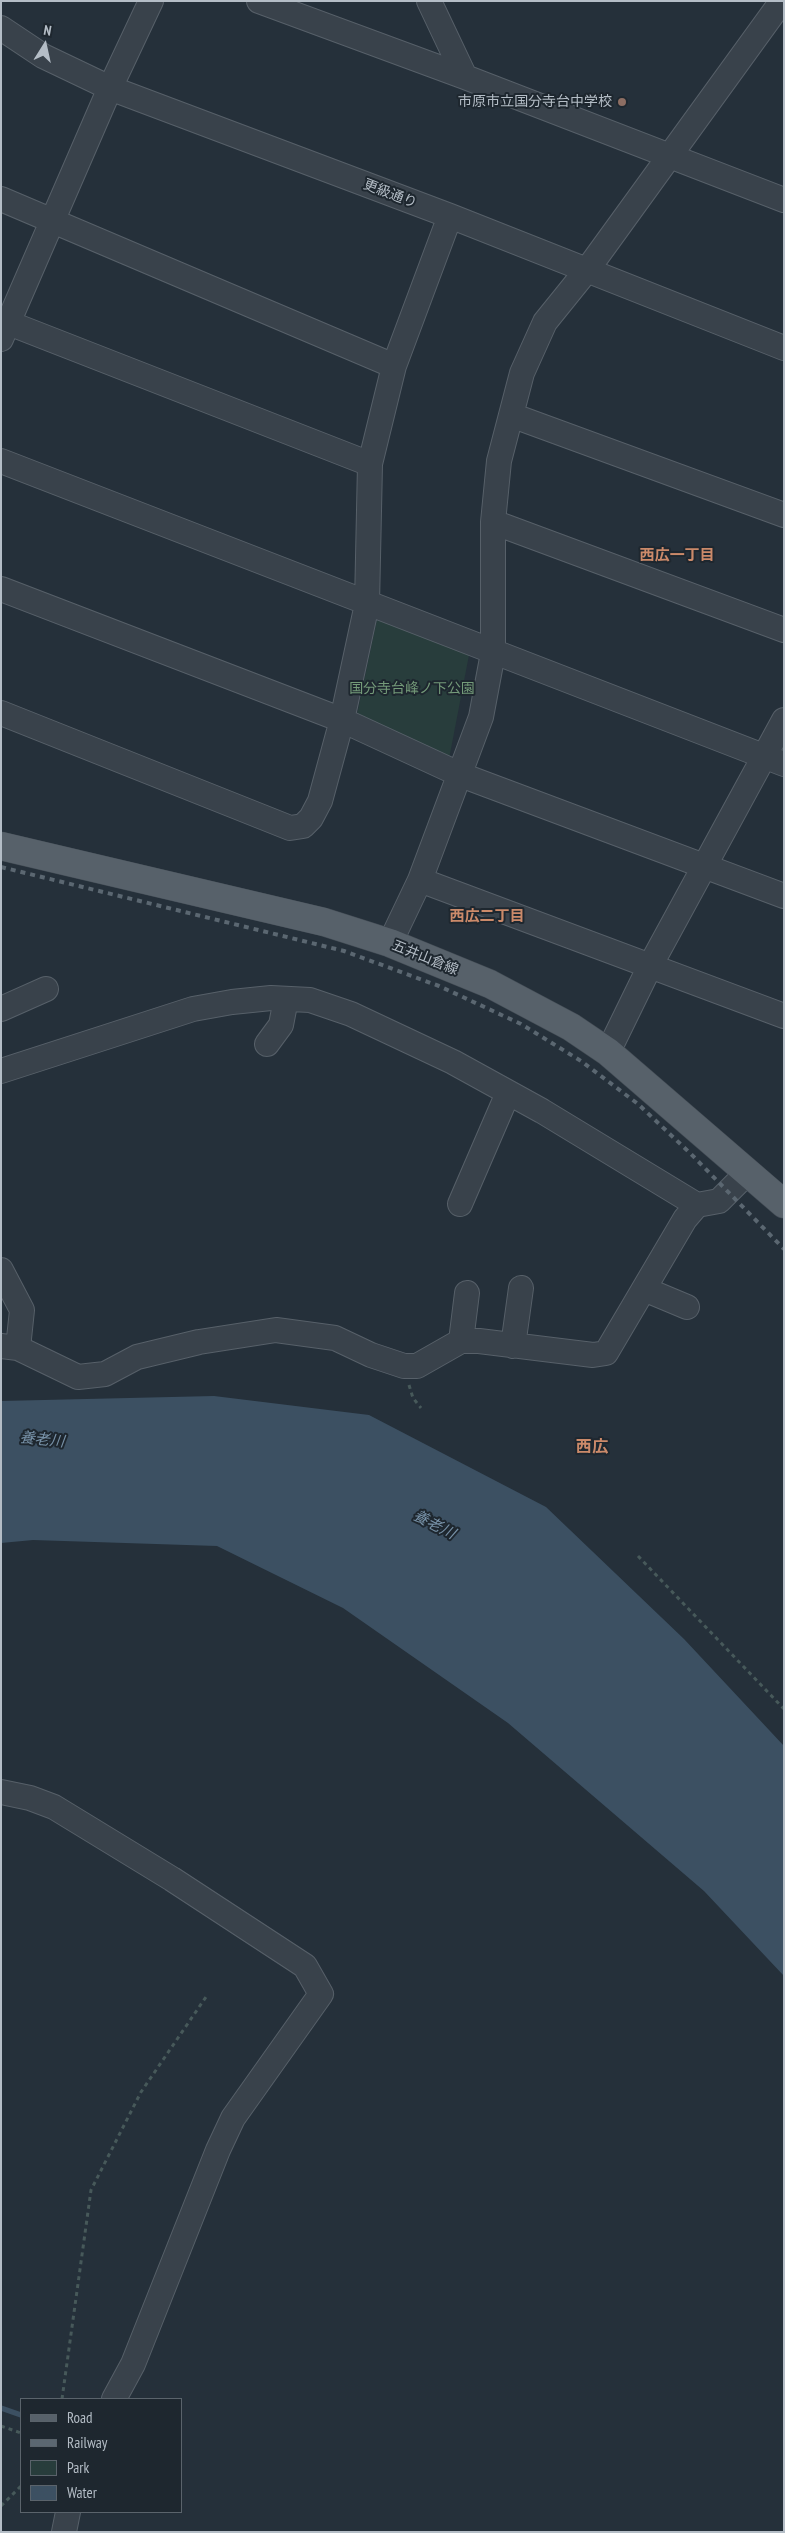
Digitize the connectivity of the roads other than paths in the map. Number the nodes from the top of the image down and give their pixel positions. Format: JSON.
{"nodes":[{"id":1,"x":151,"y":1,"type":"edge"},
{"id":2,"x":259,"y":1,"type":"edge"},
{"id":3,"x":429,"y":1,"type":"edge"},
{"id":4,"x":782,"y":1,"type":"edge"},
{"id":5,"x":1,"y":28,"type":"edge"},
{"id":6,"x":465,"y":78,"type":"junction"},
{"id":7,"x":110,"y":88,"type":"junction"},
{"id":8,"x":669,"y":156,"type":"junction"},
{"id":9,"x":1,"y":199,"type":"edge"},
{"id":10,"x":784,"y":200,"type":"edge"},
{"id":11,"x":450,"y":216,"type":"junction"},
{"id":12,"x":52,"y":220,"type":"junction"},
{"id":13,"x":587,"y":270,"type":"junction"},
{"id":14,"x":4,"y":328,"type":"edge"},
{"id":15,"x":784,"y":348,"type":"edge"},
{"id":16,"x":394,"y":366,"type":"junction"},
{"id":17,"x":511,"y":415,"type":"junction"},
{"id":18,"x":1,"y":462,"type":"edge"},
{"id":19,"x":370,"y":464,"type":"junction"},
{"id":20,"x":784,"y":515,"type":"edge"},
{"id":21,"x":493,"y":522,"type":"junction"},
{"id":22,"x":1,"y":590,"type":"edge"},
{"id":23,"x":367,"y":604,"type":"junction"},
{"id":24,"x":784,"y":630,"type":"edge"},
{"id":25,"x":493,"y":653,"type":"junction"},
{"id":26,"x":1,"y":713,"type":"edge"},
{"id":27,"x":342,"y":720,"type":"junction"},
{"id":28,"x":784,"y":720,"type":"edge"},
{"id":29,"x":774,"y":760,"type":"edge"},
{"id":30,"x":460,"y":775,"type":"junction"},
{"id":31,"x":1,"y":846,"type":"edge"},
{"id":32,"x":705,"y":866,"type":"junction"},
{"id":33,"x":420,"y":880,"type":"junction"},
{"id":34,"x":784,"y":896,"type":"edge"},
{"id":35,"x":390,"y":943,"type":"junction"},
{"id":36,"x":650,"y":966,"type":"junction"},
{"id":37,"x":46,"y":989,"type":"dead end"},
{"id":38,"x":286,"y":999,"type":"junction"},
{"id":39,"x":1,"y":1009,"type":"edge"},
{"id":40,"x":784,"y":1016,"type":"edge"},
{"id":41,"x":267,"y":1044,"type":"dead end"},
{"id":42,"x":608,"y":1052,"type":"junction"},
{"id":43,"x":1,"y":1071,"type":"edge"},
{"id":44,"x":508,"y":1092,"type":"junction"},
{"id":45,"x":746,"y":1173,"type":"junction"},
{"id":46,"x":460,"y":1204,"type":"dead end"},
{"id":47,"x":784,"y":1204,"type":"edge"},
{"id":48,"x":697,"y":1205,"type":"junction"},
{"id":49,"x":1,"y":1270,"type":"edge"},
{"id":50,"x":521,"y":1288,"type":"dead end"},
{"id":51,"x":644,"y":1289,"type":"junction"},
{"id":52,"x":467,"y":1293,"type":"dead end"},
{"id":53,"x":687,"y":1307,"type":"dead end"},
{"id":54,"x":461,"y":1341,"type":"junction"},
{"id":55,"x":513,"y":1346,"type":"junction"},
{"id":56,"x":9,"y":1347,"type":"edge"},
{"id":57,"x":1,"y":1792,"type":"edge"},
{"id":58,"x":115,"y":2398,"type":"edge"},
{"id":59,"x":68,"y":2513,"type":"edge"},
{"id":60,"x":64,"y":2532,"type":"edge"}],
"edges":[{"from":1,"to":7,"type":"street"},
{"from":2,"to":6,"type":"street"},
{"from":3,"to":6,"type":"street"},
{"from":4,"to":8,"type":"street"},
{"from":5,"to":7,"type":"street","name":"更級通り"},
{"from":6,"to":8,"type":"street"},
{"from":7,"to":11,"type":"street","name":"更級通り"},
{"from":7,"to":12,"type":"street"},
{"from":8,"to":10,"type":"street"},
{"from":8,"to":13,"type":"street"},
{"from":9,"to":12,"type":"street"},
{"from":11,"to":13,"type":"street","name":"更級通り"},
{"from":11,"to":16,"type":"street"},
{"from":12,"to":14,"type":"street"},
{"from":12,"to":16,"type":"street"},
{"from":13,"to":15,"type":"street","name":"更級通り"},
{"from":13,"to":17,"type":"street"},
{"from":14,"to":19,"type":"street"},
{"from":16,"to":19,"type":"street"},
{"from":17,"to":20,"type":"street"},
{"from":17,"to":21,"type":"street"},
{"from":18,"to":23,"type":"street"},
{"from":19,"to":23,"type":"street"},
{"from":21,"to":24,"type":"street"},
{"from":21,"to":25,"type":"street"},
{"from":22,"to":27,"type":"street"},
{"from":23,"to":25,"type":"street"},
{"from":23,"to":27,"type":"street"},
{"from":25,"to":29,"type":"street"},
{"from":25,"to":30,"type":"street"},
{"from":26,"to":27,"type":"street"},
{"from":27,"to":30,"type":"street"},
{"from":28,"to":29,"type":"street"},
{"from":29,"to":32,"type":"street"},
{"from":30,"to":32,"type":"street"},
{"from":30,"to":33,"type":"street"},
{"from":31,"to":35,"type":"main road","name":"五井山倉線"},
{"from":32,"to":34,"type":"street"},
{"from":32,"to":36,"type":"street"},
{"from":33,"to":35,"type":"street"},
{"from":33,"to":36,"type":"street"},
{"from":35,"to":42,"type":"main road","name":"五井山倉線"},
{"from":36,"to":40,"type":"street"},
{"from":36,"to":42,"type":"street"},
{"from":37,"to":39,"type":"street"},
{"from":38,"to":41,"type":"street"},
{"from":38,"to":43,"type":"street"},
{"from":38,"to":44,"type":"street"},
{"from":42,"to":45,"type":"main road","name":"五井山倉線"},
{"from":44,"to":46,"type":"street"},
{"from":44,"to":48,"type":"street"},
{"from":45,"to":47,"type":"main road","name":"五井山倉線"},
{"from":45,"to":48,"type":"street"},
{"from":48,"to":51,"type":"street"},
{"from":49,"to":56,"type":"street"},
{"from":50,"to":55,"type":"street"},
{"from":51,"to":53,"type":"street"},
{"from":51,"to":55,"type":"street"},
{"from":52,"to":54,"type":"street"},
{"from":54,"to":55,"type":"street"},
{"from":54,"to":56,"type":"street"},
{"from":57,"to":58,"type":"street"},
{"from":59,"to":60,"type":"street"}]}
